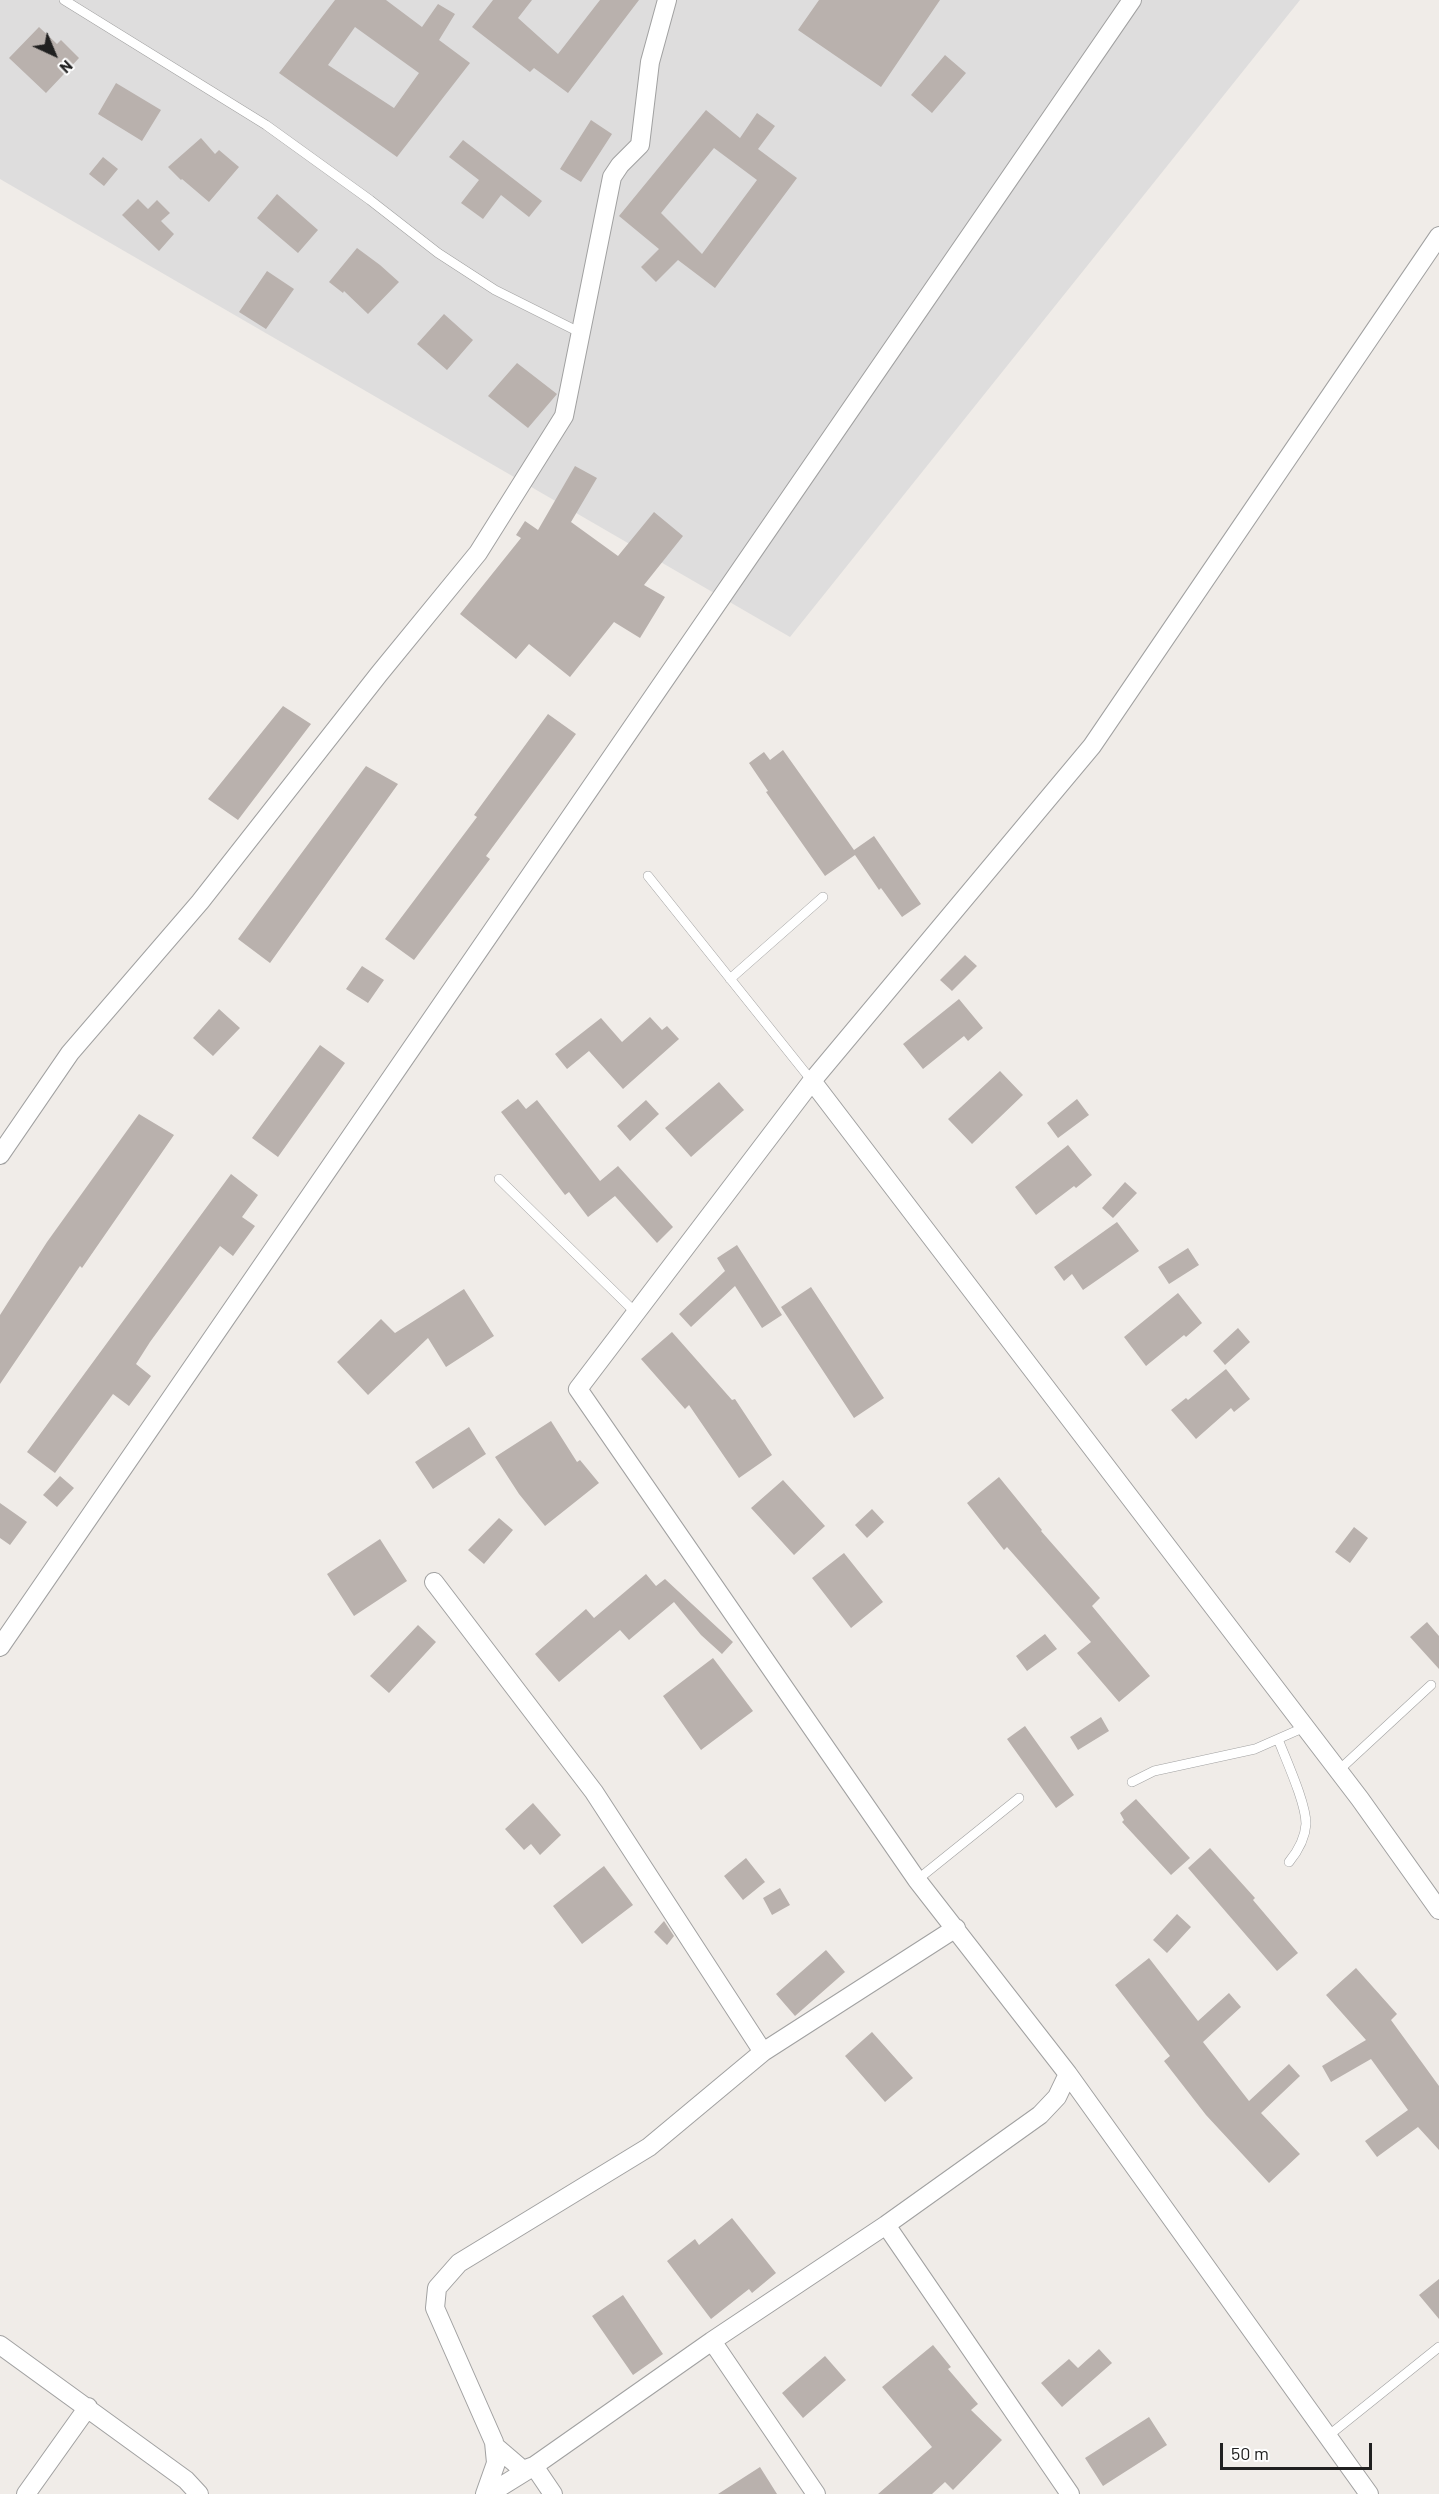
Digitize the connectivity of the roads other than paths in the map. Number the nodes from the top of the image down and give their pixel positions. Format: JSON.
{"nodes":[{"id":1,"x":64,"y":0,"type":"edge"},
{"id":2,"x":667,"y":0,"type":"edge"},
{"id":3,"x":1132,"y":0,"type":"edge"},
{"id":4,"x":1439,"y":236,"type":"edge"},
{"id":5,"x":581,"y":333,"type":"junction"},
{"id":6,"x":648,"y":876,"type":"dead end"},
{"id":7,"x":823,"y":897,"type":"dead end"},
{"id":8,"x":730,"y":979,"type":"junction"},
{"id":9,"x":812,"y":1081,"type":"junction"},
{"id":10,"x":0,"y":1155,"type":"edge"},
{"id":11,"x":499,"y":1179,"type":"dead end"},
{"id":12,"x":636,"y":1313,"type":"junction"},
{"id":13,"x":434,"y":1582,"type":"dead end"},
{"id":14,"x":0,"y":1647,"type":"edge"},
{"id":15,"x":1431,"y":1685,"type":"dead end"},
{"id":16,"x":1305,"y":1727,"type":"junction"},
{"id":17,"x":1278,"y":1739,"type":"junction"},
{"id":18,"x":1338,"y":1771,"type":"junction"},
{"id":19,"x":1132,"y":1782,"type":"dead end"},
{"id":20,"x":1019,"y":1798,"type":"dead end"},
{"id":21,"x":1289,"y":1862,"type":"dead end"},
{"id":22,"x":916,"y":1880,"type":"junction"},
{"id":23,"x":1439,"y":1910,"type":"edge"},
{"id":24,"x":956,"y":1928,"type":"junction"},
{"id":25,"x":763,"y":2052,"type":"junction"},
{"id":26,"x":1068,"y":2074,"type":"junction"},
{"id":27,"x":886,"y":2225,"type":"junction"},
{"id":28,"x":712,"y":2341,"type":"junction"},
{"id":29,"x":0,"y":2345,"type":"edge"},
{"id":30,"x":1439,"y":2347,"type":"edge"},
{"id":31,"x":88,"y":2407,"type":"junction"},
{"id":32,"x":1328,"y":2436,"type":"junction"},
{"id":33,"x":495,"y":2446,"type":"junction"},
{"id":34,"x":534,"y":2466,"type":"junction"},
{"id":35,"x":26,"y":2494,"type":"edge"},
{"id":36,"x":199,"y":2494,"type":"edge"},
{"id":37,"x":487,"y":2494,"type":"edge"},
{"id":38,"x":553,"y":2494,"type":"edge"},
{"id":39,"x":816,"y":2494,"type":"edge"},
{"id":40,"x":1070,"y":2494,"type":"edge"},
{"id":41,"x":1369,"y":2494,"type":"edge"}],
"edges":[{"from":1,"to":5,"type":"lane"},
{"from":2,"to":5,"type":"street"},
{"from":3,"to":14,"type":"street"},
{"from":4,"to":9,"type":"street"},
{"from":5,"to":10,"type":"street"},
{"from":6,"to":8,"type":"lane"},
{"from":7,"to":8,"type":"lane"},
{"from":8,"to":9,"type":"lane"},
{"from":9,"to":12,"type":"street"},
{"from":9,"to":16,"type":"street"},
{"from":11,"to":12,"type":"lane"},
{"from":12,"to":22,"type":"street"},
{"from":13,"to":25,"type":"street"},
{"from":15,"to":18,"type":"lane"},
{"from":16,"to":17,"type":"lane"},
{"from":16,"to":18,"type":"street"},
{"from":17,"to":19,"type":"lane"},
{"from":17,"to":21,"type":"lane"},
{"from":18,"to":23,"type":"street"},
{"from":20,"to":22,"type":"lane"},
{"from":22,"to":24,"type":"street"},
{"from":24,"to":25,"type":"street"},
{"from":24,"to":26,"type":"street"},
{"from":25,"to":33,"type":"street"},
{"from":26,"to":27,"type":"street"},
{"from":26,"to":32,"type":"street"},
{"from":27,"to":28,"type":"street"},
{"from":27,"to":40,"type":"street"},
{"from":28,"to":34,"type":"street"},
{"from":28,"to":39,"type":"street"},
{"from":29,"to":31,"type":"street"},
{"from":30,"to":32,"type":"lane"},
{"from":31,"to":35,"type":"street"},
{"from":31,"to":36,"type":"street"},
{"from":32,"to":41,"type":"street"},
{"from":33,"to":34,"type":"street"},
{"from":33,"to":37,"type":"street"},
{"from":34,"to":37,"type":"street"},
{"from":34,"to":38,"type":"street"}]}
